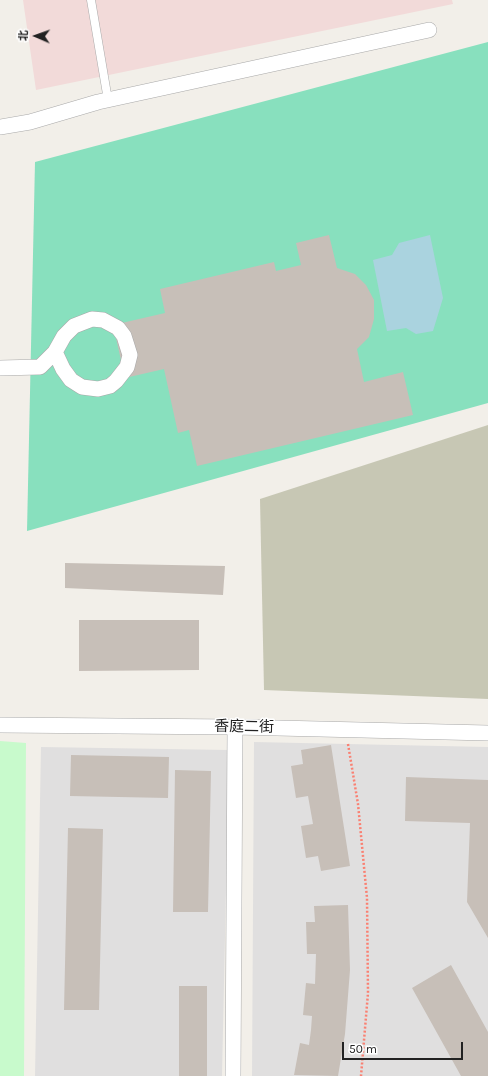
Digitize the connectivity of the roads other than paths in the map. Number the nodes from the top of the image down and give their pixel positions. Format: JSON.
{"nodes":[{"id":1,"x":91,"y":0,"type":"edge"},
{"id":2,"x":429,"y":30,"type":"dead end"},
{"id":3,"x":108,"y":100,"type":"junction"},
{"id":4,"x":0,"y":127,"type":"edge"},
{"id":5,"x":55,"y":352,"type":"junction"},
{"id":6,"x":0,"y":368,"type":"edge"},
{"id":7,"x":0,"y":725,"type":"edge"},
{"id":8,"x":235,"y":727,"type":"junction"},
{"id":9,"x":488,"y":733,"type":"edge"},
{"id":10,"x":233,"y":1076,"type":"edge"}],
"edges":[{"from":1,"to":3,"type":"lane"},
{"from":2,"to":3,"type":"street"},
{"from":3,"to":4,"type":"street"},
{"from":5,"to":5,"type":"street"},
{"from":5,"to":6,"type":"street"},
{"from":7,"to":8,"type":"street","name":"香庭二街"},
{"from":8,"to":9,"type":"street","name":"香庭二街"},
{"from":8,"to":10,"type":"street"}]}
